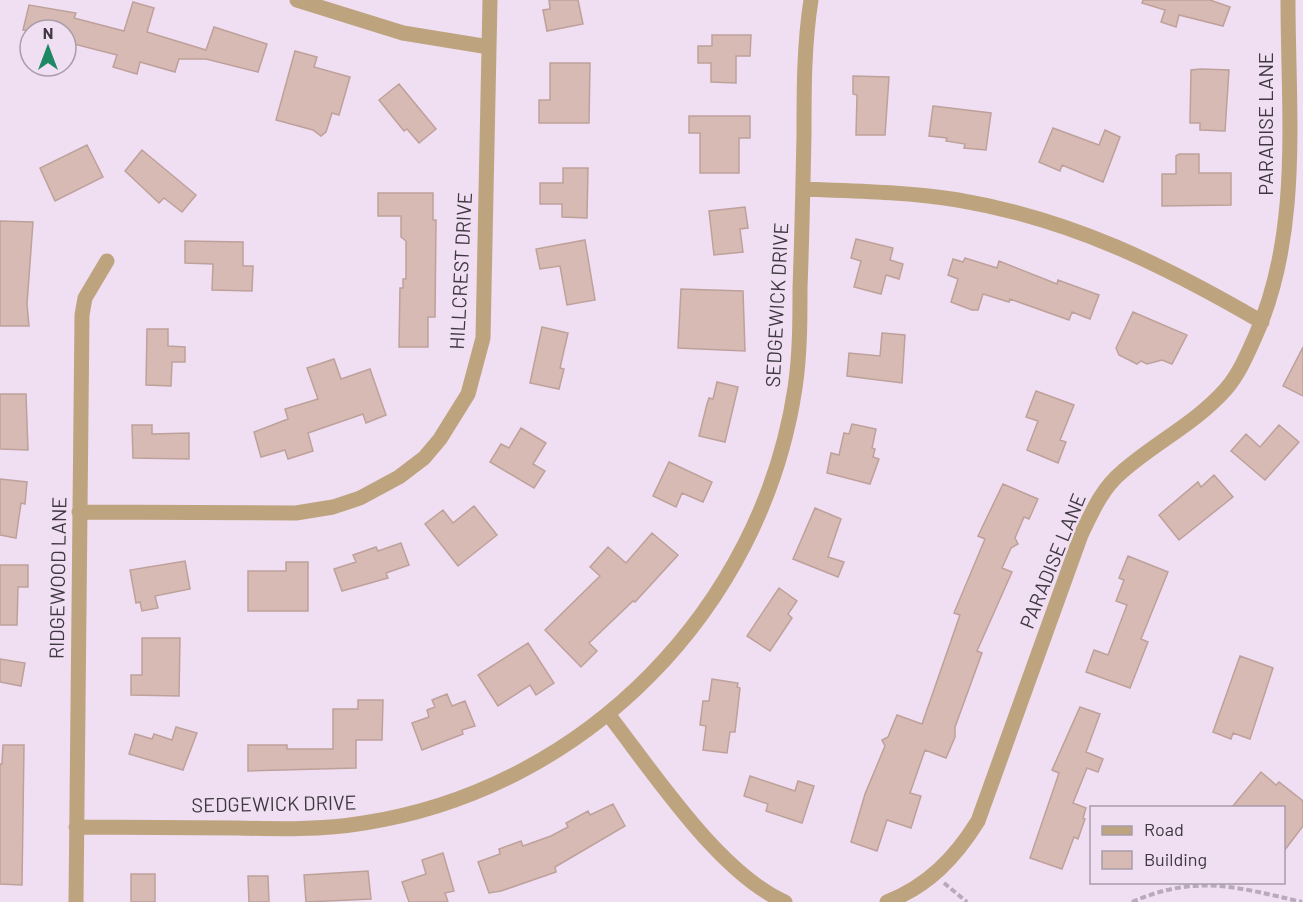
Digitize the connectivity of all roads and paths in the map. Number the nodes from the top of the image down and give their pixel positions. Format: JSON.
{"nodes":[{"id":1,"x":297,"y":0,"type":"edge"},
{"id":2,"x":490,"y":0,"type":"edge"},
{"id":3,"x":811,"y":0,"type":"edge"},
{"id":4,"x":1288,"y":0,"type":"edge"},
{"id":5,"x":489,"y":47,"type":"junction"},
{"id":6,"x":803,"y":189,"type":"junction"},
{"id":7,"x":107,"y":261,"type":"dead end"},
{"id":8,"x":1262,"y":321,"type":"junction"},
{"id":9,"x":79,"y":512,"type":"junction"},
{"id":10,"x":608,"y":714,"type":"junction"},
{"id":11,"x":76,"y":826,"type":"junction"},
{"id":12,"x":936,"y":874,"type":"junction"},
{"id":13,"x":76,"y":902,"type":"edge"},
{"id":14,"x":785,"y":902,"type":"edge"},
{"id":15,"x":887,"y":902,"type":"edge"},
{"id":16,"x":967,"y":902,"type":"edge"},
{"id":17,"x":1132,"y":902,"type":"edge"},
{"id":18,"x":1302,"y":902,"type":"edge"}],
"edges":[{"from":1,"to":5,"type":"street"},
{"from":2,"to":5,"type":"street","name":"HILLCREST DRIVE"},
{"from":3,"to":6,"type":"street","name":"SEDGEWICK DRIVE"},
{"from":4,"to":8,"type":"street","name":"PARADISE LANE"},
{"from":5,"to":9,"type":"street","name":"HILLCREST DRIVE"},
{"from":6,"to":8,"type":"street"},
{"from":6,"to":10,"type":"street","name":"SEDGEWICK DRIVE"},
{"from":7,"to":9,"type":"street","name":"RIDGEWOOD LANE"},
{"from":8,"to":12,"type":"street","name":"PARADISE LANE"},
{"from":9,"to":11,"type":"street","name":"RIDGEWOOD LANE"},
{"from":10,"to":11,"type":"street","name":"SEDGEWICK DRIVE"},
{"from":10,"to":14,"type":"street"},
{"from":11,"to":13,"type":"street","name":"RIDGEWOOD LANE"},
{"from":12,"to":15,"type":"street","name":"PARADISE LANE"},
{"from":12,"to":16,"type":"path"},
{"from":17,"to":18,"type":"path"}]}
